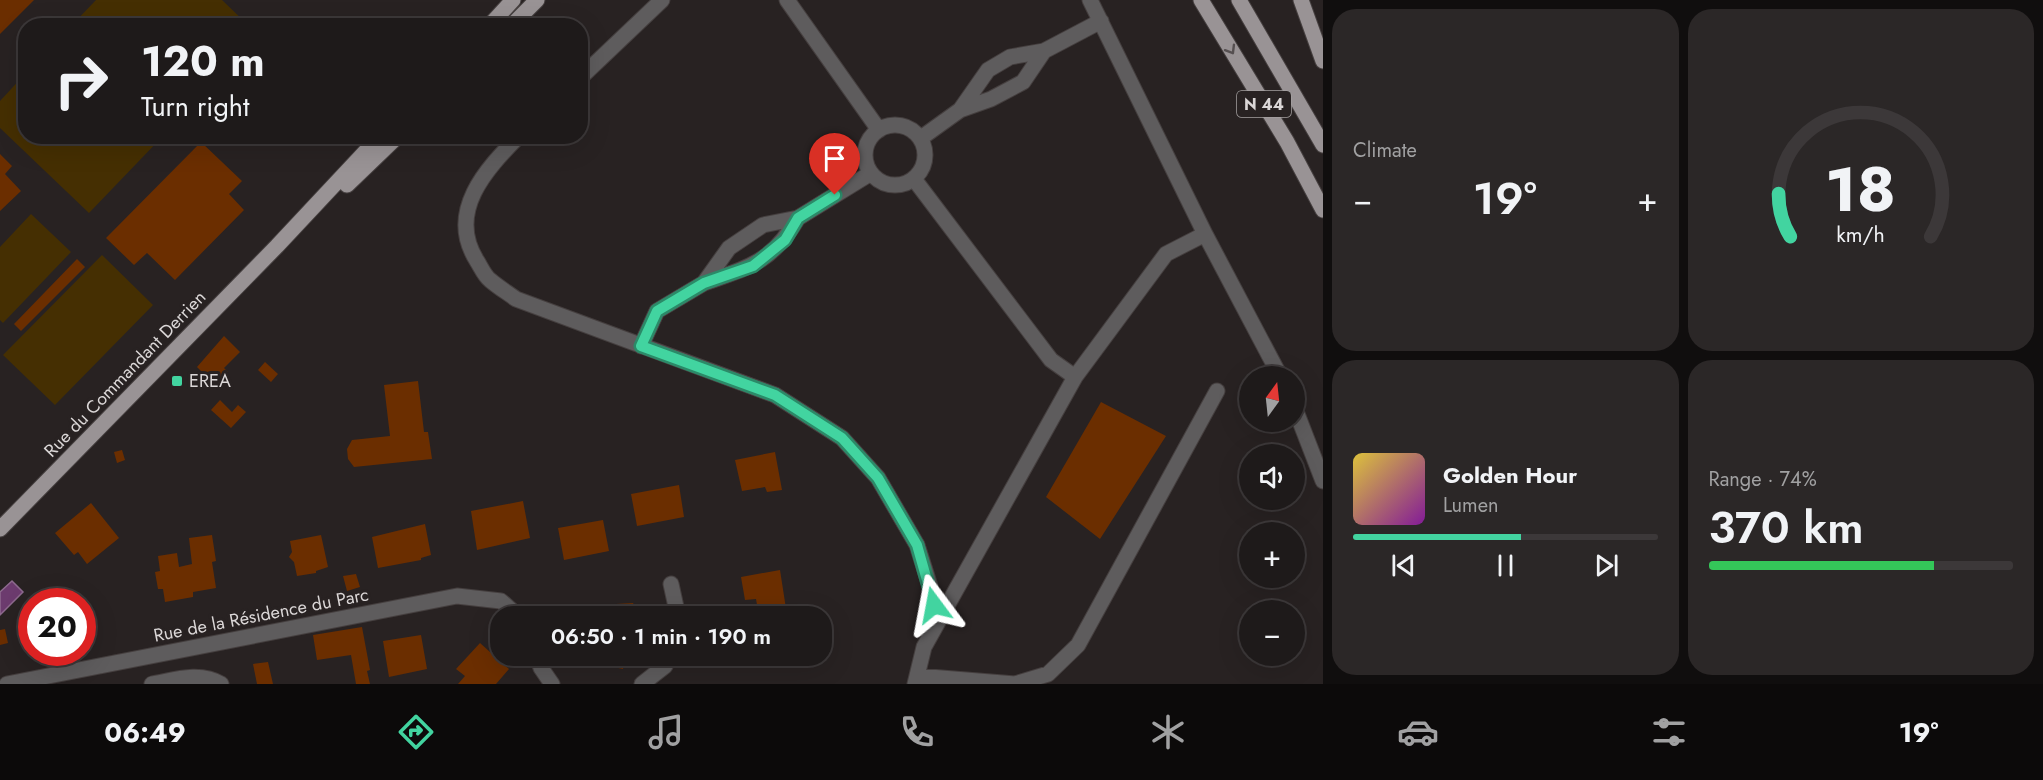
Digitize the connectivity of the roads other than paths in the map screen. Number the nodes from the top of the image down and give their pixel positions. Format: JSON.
{"nodes":[{"id":1,"x":513,"y":0,"type":"edge"},
{"id":2,"x":537,"y":0,"type":"edge"},
{"id":3,"x":662,"y":0,"type":"edge"},
{"id":4,"x":788,"y":0,"type":"edge"},
{"id":5,"x":1090,"y":0,"type":"edge"},
{"id":6,"x":1201,"y":0,"type":"edge"},
{"id":7,"x":1239,"y":0,"type":"edge"},
{"id":8,"x":1301,"y":0,"type":"edge"},
{"id":9,"x":496,"y":18,"type":"edge"},
{"id":10,"x":519,"y":18,"type":"edge"},
{"id":11,"x":1101,"y":21,"type":"junction"},
{"id":12,"x":1044,"y":51,"type":"junction"},
{"id":13,"x":1323,"y":61,"type":"edge"},
{"id":14,"x":588,"y":70,"type":"edge"},
{"id":15,"x":960,"y":110,"type":"junction"},
{"id":16,"x":879,"y":130,"type":"junction"},
{"id":17,"x":921,"y":138,"type":"junction"},
{"id":18,"x":373,"y":144,"type":"edge"},
{"id":19,"x":390,"y":144,"type":"edge"},
{"id":20,"x":511,"y":144,"type":"edge"},
{"id":21,"x":1323,"y":146,"type":"edge"},
{"id":22,"x":871,"y":173,"type":"junction"},
{"id":23,"x":914,"y":179,"type":"junction"},
{"id":24,"x":1323,"y":210,"type":"edge"},
{"id":25,"x":798,"y":218,"type":"junction"},
{"id":26,"x":1205,"y":234,"type":"junction"},
{"id":27,"x":277,"y":246,"type":"junction"},
{"id":28,"x":704,"y":283,"type":"junction"},
{"id":29,"x":641,"y":346,"type":"junction"},
{"id":30,"x":1275,"y":366,"type":"edge"},
{"id":31,"x":1075,"y":377,"type":"junction"},
{"id":32,"x":1218,"y":391,"type":"dead end"},
{"id":33,"x":1304,"y":432,"type":"edge"},
{"id":34,"x":1323,"y":481,"type":"edge"},
{"id":35,"x":0,"y":529,"type":"edge"},
{"id":36,"x":671,"y":584,"type":"dead end"},
{"id":37,"x":507,"y":606,"type":"edge"},
{"id":38,"x":676,"y":606,"type":"edge"},
{"id":39,"x":937,"y":624,"type":"junction"},
{"id":40,"x":540,"y":666,"type":"edge"},
{"id":41,"x":665,"y":666,"type":"edge"},
{"id":42,"x":916,"y":680,"type":"edge"},
{"id":43,"x":7,"y":684,"type":"edge"},
{"id":44,"x":152,"y":684,"type":"edge"},
{"id":45,"x":221,"y":684,"type":"edge"},
{"id":46,"x":552,"y":684,"type":"edge"},
{"id":47,"x":642,"y":684,"type":"edge"}],
"edges":[{"from":1,"to":9,"type":"main road"},
{"from":2,"to":10,"type":"main road"},
{"from":3,"to":14,"type":"street"},
{"from":4,"to":16,"type":"street"},
{"from":5,"to":11,"type":"street"},
{"from":6,"to":24,"type":"main road","number":"N 44","one_way":true},
{"from":7,"to":21,"type":"main road","number":"N 44"},
{"from":8,"to":13,"type":"main road"},
{"from":11,"to":12,"type":"street"},
{"from":11,"to":26,"type":"street"},
{"from":12,"to":15,"type":"street"},
{"from":12,"to":15,"type":"street"},
{"from":15,"to":17,"type":"street"},
{"from":16,"to":17,"type":"street"},
{"from":16,"to":22,"type":"street"},
{"from":17,"to":23,"type":"street"},
{"from":18,"to":27,"type":"main road","name":"Rue du Commandant Derrien"},
{"from":19,"to":27,"type":"main road","name":"Rue du Commandant Derrien"},
{"from":20,"to":29,"type":"street"},
{"from":22,"to":23,"type":"street"},
{"from":22,"to":25,"type":"street"},
{"from":23,"to":31,"type":"street"},
{"from":25,"to":28,"type":"street"},
{"from":25,"to":28,"type":"street"},
{"from":26,"to":30,"type":"street"},
{"from":26,"to":31,"type":"street"},
{"from":27,"to":35,"type":"main road","name":"Rue du Commandant Derrien"},
{"from":28,"to":29,"type":"street"},
{"from":29,"to":39,"type":"street"},
{"from":31,"to":39,"type":"street"},
{"from":32,"to":42,"type":"street"},
{"from":33,"to":34,"type":"street"},
{"from":36,"to":38,"type":"street"},
{"from":37,"to":43,"type":"street","name":"Rue de la Résidence du Parc"},
{"from":39,"to":42,"type":"street"},
{"from":40,"to":46,"type":"street"},
{"from":41,"to":47,"type":"street"},
{"from":44,"to":45,"type":"street"}]}
